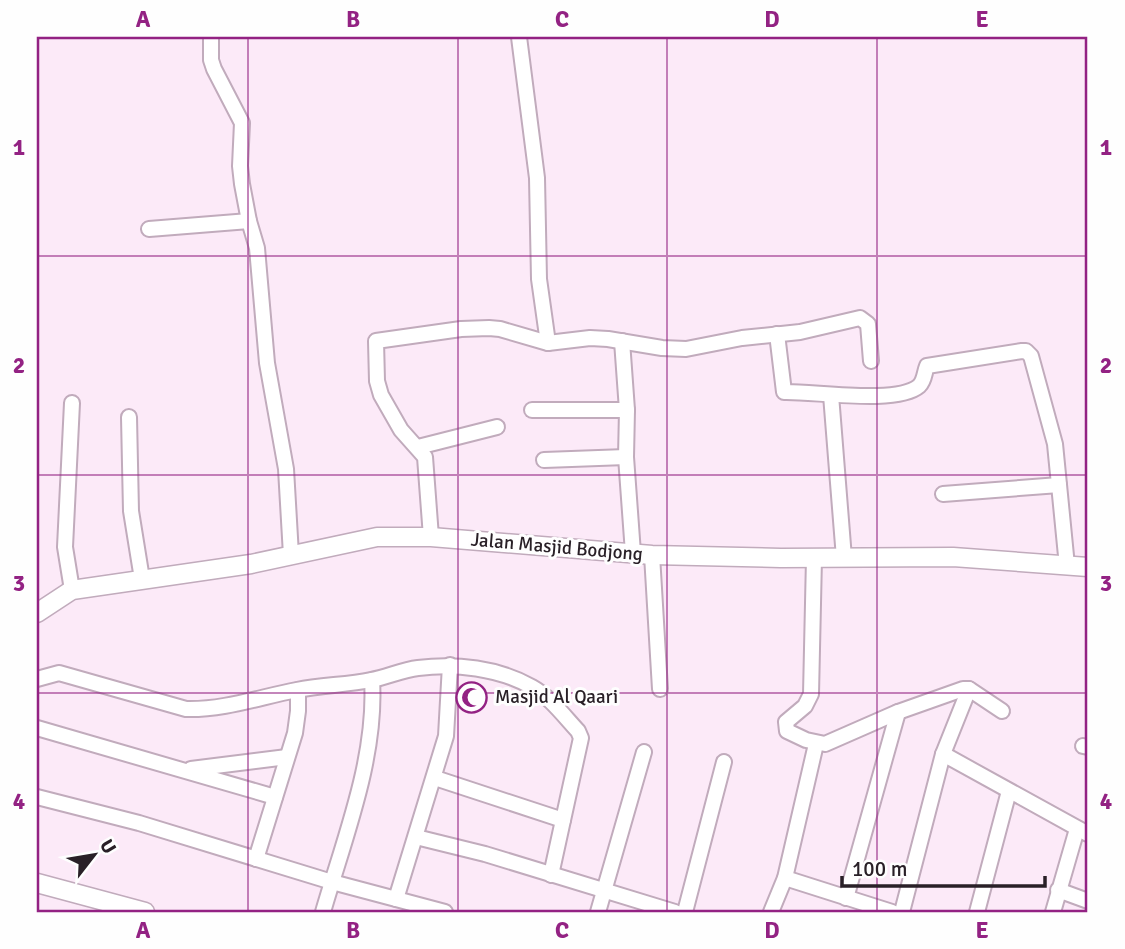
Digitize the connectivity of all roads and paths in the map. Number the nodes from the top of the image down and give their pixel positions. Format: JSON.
{"nodes":[{"id":1,"x":211,"y":37,"type":"edge"},
{"id":2,"x":519,"y":37,"type":"edge"},
{"id":3,"x":249,"y":221,"type":"junction"},
{"id":4,"x":149,"y":229,"type":"dead end"},
{"id":5,"x":777,"y":334,"type":"junction"},
{"id":6,"x":622,"y":341,"type":"junction"},
{"id":7,"x":548,"y":343,"type":"junction"},
{"id":8,"x":871,"y":360,"type":"dead end"},
{"id":9,"x":831,"y":395,"type":"junction"},
{"id":10,"x":72,"y":403,"type":"dead end"},
{"id":11,"x":532,"y":410,"type":"dead end"},
{"id":12,"x":627,"y":410,"type":"junction"},
{"id":13,"x":129,"y":417,"type":"dead end"},
{"id":14,"x":497,"y":428,"type":"dead end"},
{"id":15,"x":418,"y":447,"type":"junction"},
{"id":16,"x":626,"y":457,"type":"junction"},
{"id":17,"x":544,"y":460,"type":"dead end"},
{"id":18,"x":1059,"y":485,"type":"junction"},
{"id":19,"x":943,"y":494,"type":"dead end"},
{"id":20,"x":431,"y":537,"type":"junction"},
{"id":21,"x":633,"y":553,"type":"junction"},
{"id":22,"x":291,"y":555,"type":"junction"},
{"id":23,"x":652,"y":555,"type":"junction"},
{"id":24,"x":814,"y":558,"type":"junction"},
{"id":25,"x":844,"y":558,"type":"junction"},
{"id":26,"x":1067,"y":566,"type":"junction"},
{"id":27,"x":1088,"y":567,"type":"edge"},
{"id":28,"x":142,"y":579,"type":"junction"},
{"id":29,"x":72,"y":590,"type":"junction"},
{"id":30,"x":37,"y":613,"type":"edge"},
{"id":31,"x":450,"y":666,"type":"junction"},
{"id":32,"x":37,"y":679,"type":"edge"},
{"id":33,"x":372,"y":680,"type":"junction"},
{"id":34,"x":660,"y":689,"type":"dead end"},
{"id":35,"x":969,"y":689,"type":"junction"},
{"id":36,"x":298,"y":690,"type":"junction"},
{"id":37,"x":1002,"y":711,"type":"dead end"},
{"id":38,"x":898,"y":712,"type":"junction"},
{"id":39,"x":37,"y":728,"type":"edge"},
{"id":40,"x":816,"y":744,"type":"junction"},
{"id":41,"x":644,"y":752,"type":"dead end"},
{"id":42,"x":943,"y":754,"type":"junction"},
{"id":43,"x":287,"y":757,"type":"junction"},
{"id":44,"x":724,"y":762,"type":"dead end"},
{"id":45,"x":184,"y":770,"type":"junction"},
{"id":46,"x":435,"y":778,"type":"junction"},
{"id":47,"x":1009,"y":791,"type":"junction"},
{"id":48,"x":37,"y":797,"type":"edge"},
{"id":49,"x":275,"y":797,"type":"junction"},
{"id":50,"x":563,"y":820,"type":"junction"},
{"id":51,"x":1083,"y":832,"type":"edge"},
{"id":52,"x":416,"y":837,"type":"junction"},
{"id":53,"x":256,"y":859,"type":"junction"},
{"id":54,"x":551,"y":875,"type":"junction"},
{"id":55,"x":785,"y":878,"type":"junction"},
{"id":56,"x":331,"y":882,"type":"junction"},
{"id":57,"x":37,"y":883,"type":"edge"},
{"id":58,"x":604,"y":889,"type":"junction"},
{"id":59,"x":1058,"y":890,"type":"junction"},
{"id":60,"x":846,"y":898,"type":"junction"},
{"id":61,"x":396,"y":899,"type":"junction"},
{"id":62,"x":1088,"y":901,"type":"edge"},
{"id":63,"x":145,"y":912,"type":"edge"},
{"id":64,"x":323,"y":912,"type":"edge"},
{"id":65,"x":445,"y":912,"type":"edge"},
{"id":66,"x":598,"y":912,"type":"edge"},
{"id":67,"x":675,"y":912,"type":"edge"},
{"id":68,"x":685,"y":912,"type":"edge"},
{"id":69,"x":771,"y":912,"type":"edge"},
{"id":70,"x":892,"y":912,"type":"edge"},
{"id":71,"x":902,"y":912,"type":"edge"},
{"id":72,"x":977,"y":912,"type":"edge"},
{"id":73,"x":1052,"y":912,"type":"edge"}],
"edges":[{"from":1,"to":3,"type":"street"},
{"from":2,"to":7,"type":"street"},
{"from":3,"to":4,"type":"street"},
{"from":3,"to":22,"type":"street"},
{"from":5,"to":6,"type":"street"},
{"from":5,"to":8,"type":"street"},
{"from":5,"to":9,"type":"street"},
{"from":6,"to":7,"type":"street"},
{"from":6,"to":12,"type":"street"},
{"from":7,"to":15,"type":"street"},
{"from":9,"to":18,"type":"street"},
{"from":9,"to":25,"type":"street"},
{"from":10,"to":29,"type":"street"},
{"from":11,"to":12,"type":"street"},
{"from":12,"to":16,"type":"street"},
{"from":13,"to":28,"type":"street"},
{"from":14,"to":15,"type":"street"},
{"from":15,"to":20,"type":"street"},
{"from":16,"to":17,"type":"street"},
{"from":16,"to":21,"type":"street"},
{"from":18,"to":19,"type":"street"},
{"from":18,"to":26,"type":"street"},
{"from":20,"to":21,"type":"street","name":"Jalan Masjid Bodjong"},
{"from":20,"to":22,"type":"street","name":"Jalan Masjid Bodjong"},
{"from":21,"to":23,"type":"street","name":"Jalan Masjid Bodjong"},
{"from":22,"to":28,"type":"street","name":"Jalan Masjid Bodjong"},
{"from":23,"to":24,"type":"street","name":"Jalan Masjid Bodjong"},
{"from":23,"to":34,"type":"street"},
{"from":24,"to":25,"type":"street","name":"Jalan Masjid Bodjong"},
{"from":24,"to":40,"type":"street"},
{"from":25,"to":26,"type":"street","name":"Jalan Masjid Bodjong"},
{"from":26,"to":27,"type":"street","name":"Jalan Masjid Bodjong"},
{"from":28,"to":29,"type":"street","name":"Jalan Masjid Bodjong"},
{"from":29,"to":30,"type":"street","name":"Jalan Masjid Bodjong"},
{"from":31,"to":33,"type":"street"},
{"from":31,"to":46,"type":"street"},
{"from":31,"to":50,"type":"street"},
{"from":32,"to":36,"type":"street"},
{"from":33,"to":36,"type":"street"},
{"from":33,"to":56,"type":"street"},
{"from":35,"to":37,"type":"street"},
{"from":35,"to":38,"type":"street"},
{"from":35,"to":42,"type":"street"},
{"from":36,"to":43,"type":"street"},
{"from":38,"to":40,"type":"street"},
{"from":38,"to":60,"type":"street"},
{"from":39,"to":45,"type":"street"},
{"from":40,"to":55,"type":"street"},
{"from":41,"to":58,"type":"street"},
{"from":42,"to":47,"type":"street"},
{"from":42,"to":71,"type":"street"},
{"from":43,"to":45,"type":"street"},
{"from":43,"to":49,"type":"street"},
{"from":44,"to":68,"type":"street"},
{"from":45,"to":49,"type":"street"},
{"from":46,"to":50,"type":"street"},
{"from":46,"to":52,"type":"street"},
{"from":47,"to":51,"type":"street"},
{"from":47,"to":72,"type":"street"},
{"from":48,"to":53,"type":"street"},
{"from":49,"to":53,"type":"street"},
{"from":50,"to":54,"type":"street"},
{"from":51,"to":59,"type":"street"},
{"from":52,"to":54,"type":"street"},
{"from":52,"to":61,"type":"street"},
{"from":53,"to":56,"type":"street"},
{"from":54,"to":58,"type":"street"},
{"from":55,"to":60,"type":"street"},
{"from":55,"to":69,"type":"street"},
{"from":56,"to":61,"type":"street"},
{"from":56,"to":64,"type":"street"},
{"from":57,"to":63,"type":"street"},
{"from":58,"to":66,"type":"street"},
{"from":58,"to":67,"type":"street"},
{"from":59,"to":62,"type":"street"},
{"from":59,"to":73,"type":"street"},
{"from":60,"to":70,"type":"street"},
{"from":61,"to":65,"type":"street"}]}
